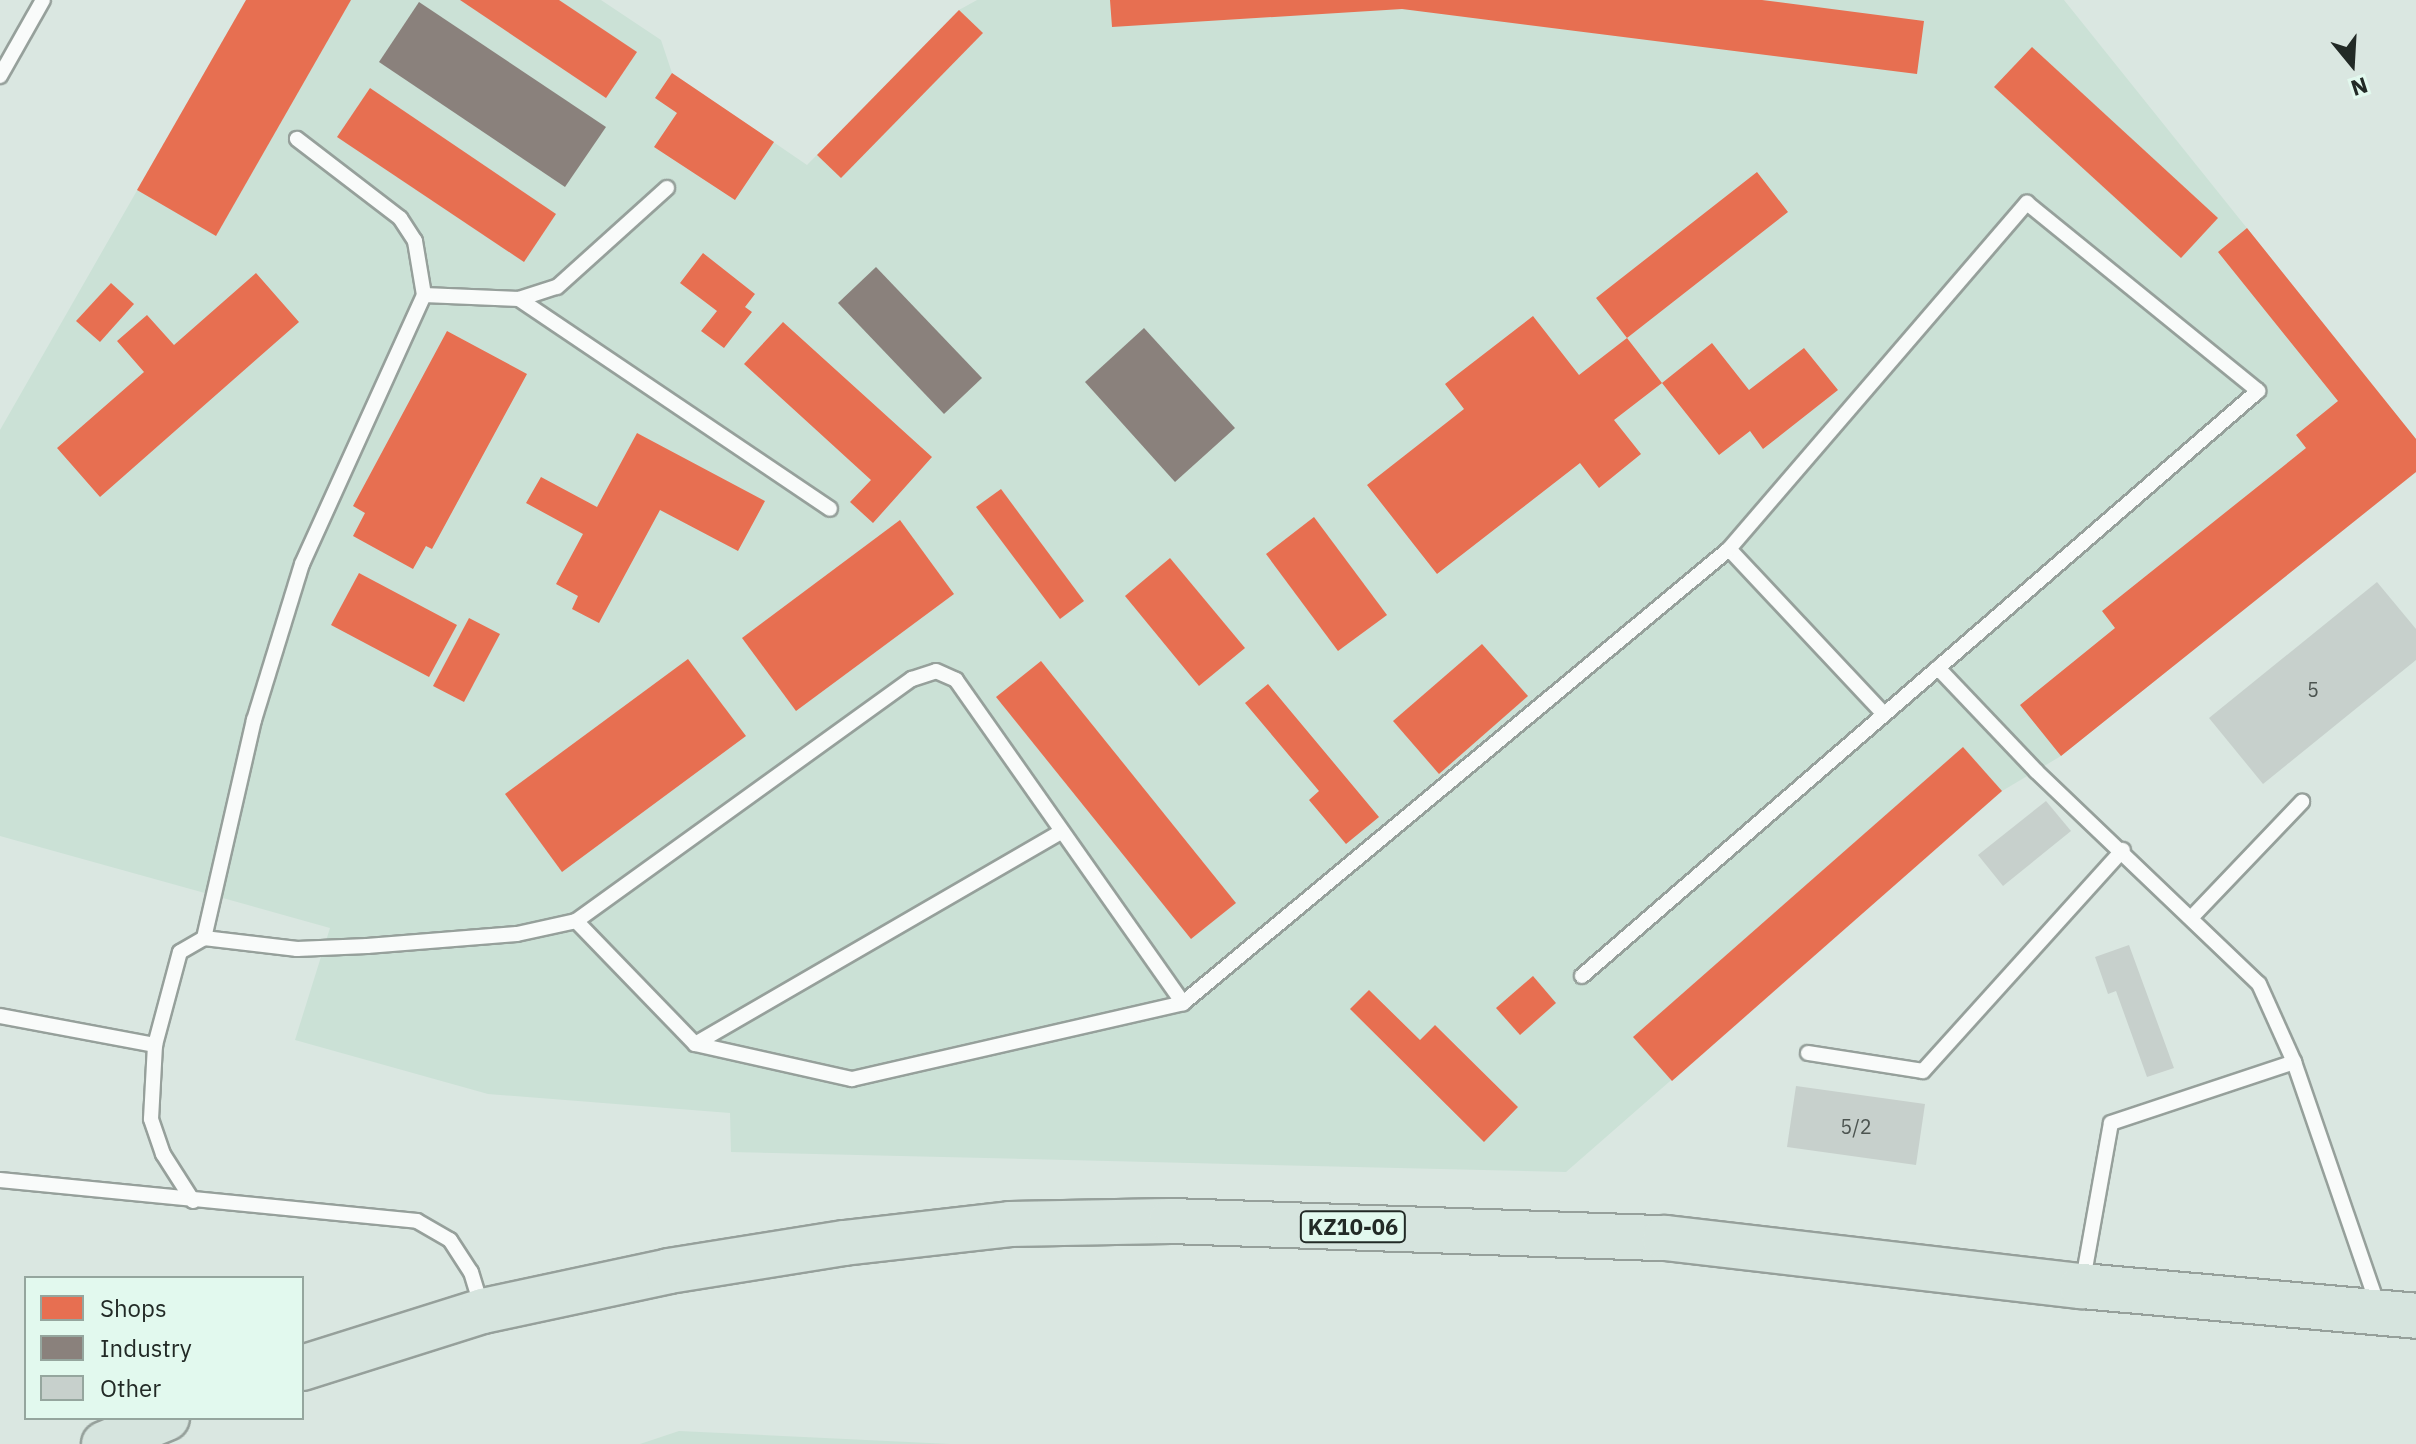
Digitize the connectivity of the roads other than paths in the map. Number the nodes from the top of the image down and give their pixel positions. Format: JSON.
{"nodes":[{"id":1,"x":43,"y":0,"type":"edge"},
{"id":2,"x":0,"y":76,"type":"edge"},
{"id":3,"x":297,"y":139,"type":"dead end"},
{"id":4,"x":667,"y":188,"type":"dead end"},
{"id":5,"x":424,"y":295,"type":"junction"},
{"id":6,"x":519,"y":299,"type":"junction"},
{"id":7,"x":830,"y":509,"type":"dead end"},
{"id":8,"x":1729,"y":549,"type":"junction"},
{"id":9,"x":1938,"y":668,"type":"junction"},
{"id":10,"x":1884,"y":714,"type":"junction"},
{"id":11,"x":2302,"y":802,"type":"dead end"},
{"id":12,"x":1062,"y":831,"type":"junction"},
{"id":13,"x":2123,"y":850,"type":"junction"},
{"id":14,"x":2191,"y":918,"type":"junction"},
{"id":15,"x":576,"y":921,"type":"junction"},
{"id":16,"x":204,"y":938,"type":"junction"},
{"id":17,"x":1582,"y":976,"type":"dead end"},
{"id":18,"x":1183,"y":1003,"type":"junction"},
{"id":19,"x":0,"y":1016,"type":"edge"},
{"id":20,"x":695,"y":1044,"type":"junction"},
{"id":21,"x":155,"y":1045,"type":"junction"},
{"id":22,"x":1808,"y":1053,"type":"dead end"},
{"id":23,"x":2294,"y":1062,"type":"junction"},
{"id":24,"x":0,"y":1180,"type":"edge"},
{"id":25,"x":193,"y":1201,"type":"junction"},
{"id":26,"x":2082,"y":1286,"type":"junction"},
{"id":27,"x":483,"y":1311,"type":"junction"},
{"id":28,"x":2398,"y":1313,"type":"edge"},
{"id":29,"x":304,"y":1367,"type":"edge"},
{"id":30,"x":162,"y":1420,"type":"edge"},
{"id":31,"x":104,"y":1444,"type":"edge"}],
"edges":[{"from":1,"to":2,"type":"lane"},
{"from":3,"to":5,"type":"lane"},
{"from":4,"to":6,"type":"lane"},
{"from":5,"to":6,"type":"lane"},
{"from":5,"to":16,"type":"lane"},
{"from":6,"to":7,"type":"lane"},
{"from":8,"to":9,"type":"lane"},
{"from":8,"to":10,"type":"lane"},
{"from":8,"to":18,"type":"lane"},
{"from":9,"to":10,"type":"lane"},
{"from":9,"to":13,"type":"lane"},
{"from":10,"to":17,"type":"lane"},
{"from":11,"to":14,"type":"lane"},
{"from":12,"to":15,"type":"lane"},
{"from":12,"to":18,"type":"lane"},
{"from":12,"to":20,"type":"lane"},
{"from":13,"to":14,"type":"lane"},
{"from":13,"to":22,"type":"lane"},
{"from":14,"to":23,"type":"lane"},
{"from":15,"to":16,"type":"lane"},
{"from":15,"to":20,"type":"lane"},
{"from":16,"to":21,"type":"lane"},
{"from":18,"to":20,"type":"lane"},
{"from":19,"to":21,"type":"lane"},
{"from":21,"to":25,"type":"lane"},
{"from":23,"to":26,"type":"lane"},
{"from":23,"to":28,"type":"lane"},
{"from":24,"to":25,"type":"lane"},
{"from":25,"to":27,"type":"lane"},
{"from":26,"to":27,"type":"highway","number":"KZ10-06"},
{"from":26,"to":28,"type":"highway","number":"KZ10-06"},
{"from":27,"to":29,"type":"highway","number":"KZ10-06"},
{"from":30,"to":31,"type":"highway"}]}
